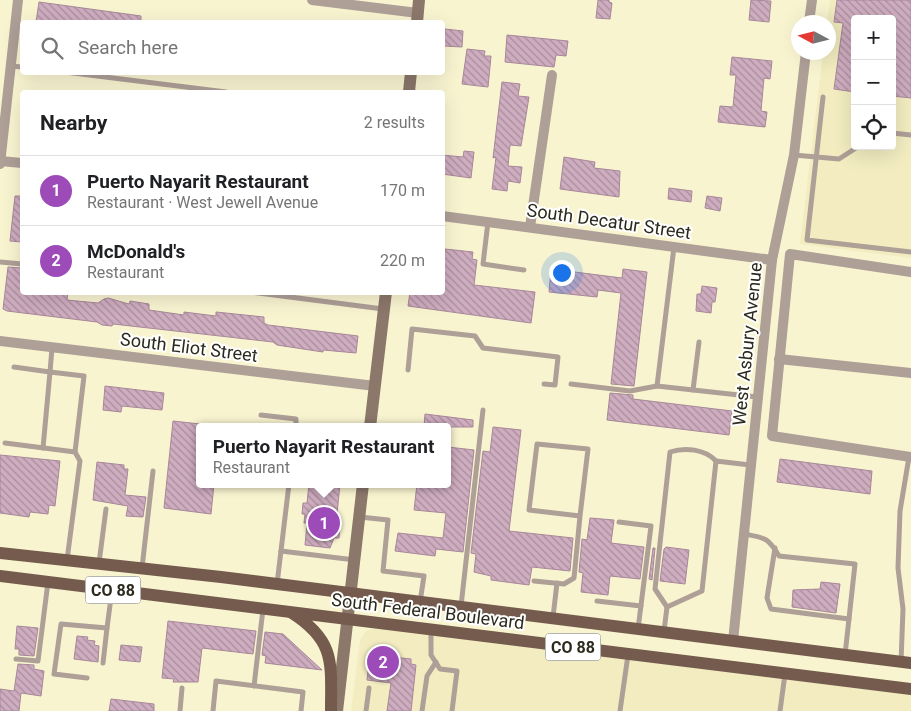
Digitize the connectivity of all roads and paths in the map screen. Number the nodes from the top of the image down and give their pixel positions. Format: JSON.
{"nodes":[{"id":1,"x":18,"y":0,"type":"edge"},
{"id":2,"x":312,"y":0,"type":"edge"},
{"id":3,"x":812,"y":0,"type":"edge"},
{"id":4,"x":418,"y":12,"type":"edge"},
{"id":5,"x":810,"y":15,"type":"edge"},
{"id":6,"x":805,"y":60,"type":"edge"},
{"id":7,"x":11,"y":66,"type":"junction"},
{"id":8,"x":20,"y":67,"type":"edge"},
{"id":9,"x":89,"y":75,"type":"edge"},
{"id":10,"x":411,"y":75,"type":"edge"},
{"id":11,"x":552,"y":75,"type":"dead end"},
{"id":12,"x":210,"y":90,"type":"edge"},
{"id":13,"x":409,"y":90,"type":"edge"},
{"id":14,"x":823,"y":98,"type":"dead end"},
{"id":15,"x":896,"y":133,"type":"edge"},
{"id":16,"x":911,"y":135,"type":"edge"},
{"id":17,"x":853,"y":150,"type":"edge"},
{"id":18,"x":794,"y":155,"type":"junction"},
{"id":19,"x":817,"y":158,"type":"junction"},
{"id":20,"x":0,"y":162,"type":"edge"},
{"id":21,"x":20,"y":163,"type":"edge"},
{"id":22,"x":445,"y":216,"type":"edge"},
{"id":23,"x":488,"y":222,"type":"junction"},
{"id":24,"x":530,"y":227,"type":"junction"},
{"id":25,"x":674,"y":246,"type":"junction"},
{"id":26,"x":911,"y":252,"type":"edge"},
{"id":27,"x":772,"y":260,"type":"junction"},
{"id":28,"x":0,"y":262,"type":"edge"},
{"id":29,"x":20,"y":264,"type":"edge"},
{"id":30,"x":524,"y":270,"type":"dead end"},
{"id":31,"x":911,"y":272,"type":"edge"},
{"id":32,"x":274,"y":295,"type":"edge"},
{"id":33,"x":386,"y":295,"type":"edge"},
{"id":34,"x":384,"y":309,"type":"junction"},
{"id":35,"x":0,"y":342,"type":"edge"},
{"id":36,"x":699,"y":342,"type":"dead end"},
{"id":37,"x":52,"y":348,"type":"junction"},
{"id":38,"x":779,"y":359,"type":"junction"},
{"id":39,"x":14,"y":367,"type":"dead end"},
{"id":40,"x":408,"y":370,"type":"dead end"},
{"id":41,"x":50,"y":372,"type":"junction"},
{"id":42,"x":911,"y":373,"type":"edge"},
{"id":43,"x":544,"y":384,"type":"dead end"},
{"id":44,"x":570,"y":384,"type":"dead end"},
{"id":45,"x":375,"y":386,"type":"junction"},
{"id":46,"x":657,"y":386,"type":"junction"},
{"id":47,"x":693,"y":390,"type":"junction"},
{"id":48,"x":757,"y":397,"type":"junction"},
{"id":49,"x":482,"y":410,"type":"dead end"},
{"id":50,"x":261,"y":415,"type":"dead end"},
{"id":51,"x":296,"y":423,"type":"edge"},
{"id":52,"x":370,"y":423,"type":"edge"},
{"id":53,"x":4,"y":443,"type":"dead end"},
{"id":54,"x":42,"y":448,"type":"junction"},
{"id":55,"x":75,"y":452,"type":"junction"},
{"id":56,"x":910,"y":457,"type":"edge"},
{"id":57,"x":716,"y":461,"type":"junction"},
{"id":58,"x":750,"y":465,"type":"junction"},
{"id":59,"x":153,"y":471,"type":"dead end"},
{"id":60,"x":289,"y":488,"type":"edge"},
{"id":61,"x":363,"y":488,"type":"edge"},
{"id":62,"x":106,"y":509,"type":"dead end"},
{"id":63,"x":580,"y":516,"type":"junction"},
{"id":64,"x":360,"y":517,"type":"junction"},
{"id":65,"x":619,"y":522,"type":"dead end"},
{"id":66,"x":743,"y":534,"type":"junction"},
{"id":67,"x":775,"y":548,"type":"junction"},
{"id":68,"x":281,"y":551,"type":"junction"},
{"id":69,"x":0,"y":553,"type":"edge"},
{"id":70,"x":355,"y":560,"type":"junction"},
{"id":71,"x":67,"y":561,"type":"junction"},
{"id":72,"x":99,"y":565,"type":"junction"},
{"id":73,"x":142,"y":570,"type":"junction"},
{"id":74,"x":0,"y":576,"type":"edge"},
{"id":75,"x":534,"y":581,"type":"dead end"},
{"id":76,"x":48,"y":582,"type":"junction"},
{"id":77,"x":557,"y":583,"type":"junction"},
{"id":78,"x":277,"y":584,"type":"junction"},
{"id":79,"x":112,"y":590,"type":"junction"},
{"id":80,"x":351,"y":594,"type":"junction"},
{"id":81,"x":597,"y":601,"type":"dead end"},
{"id":82,"x":420,"y":602,"type":"junction"},
{"id":83,"x":641,"y":606,"type":"junction"},
{"id":84,"x":667,"y":607,"type":"junction"},
{"id":85,"x":461,"y":608,"type":"junction"},
{"id":86,"x":264,"y":609,"type":"junction"},
{"id":87,"x":290,"y":612,"type":"junction"},
{"id":88,"x":848,"y":618,"type":"junction"},
{"id":89,"x":348,"y":619,"type":"junction"},
{"id":90,"x":552,"y":619,"type":"junction"},
{"id":91,"x":107,"y":628,"type":"junction"},
{"id":92,"x":432,"y":629,"type":"junction"},
{"id":93,"x":638,"y":629,"type":"junction"},
{"id":94,"x":664,"y":632,"type":"junction"},
{"id":95,"x":733,"y":641,"type":"junction"},
{"id":96,"x":628,"y":654,"type":"junction"},
{"id":97,"x":845,"y":655,"type":"junction"},
{"id":98,"x":16,"y":659,"type":"dead end"},
{"id":99,"x":436,"y":662,"type":"junction"},
{"id":100,"x":103,"y":663,"type":"dead end"},
{"id":101,"x":906,"y":663,"type":"edge"},
{"id":102,"x":785,"y":674,"type":"junction"},
{"id":103,"x":87,"y":678,"type":"dead end"},
{"id":104,"x":254,"y":686,"type":"junction"},
{"id":105,"x":182,"y":688,"type":"dead end"},
{"id":106,"x":369,"y":688,"type":"dead end"},
{"id":107,"x":911,"y":689,"type":"edge"},
{"id":108,"x":180,"y":711,"type":"edge"},
{"id":109,"x":213,"y":711,"type":"edge"},
{"id":110,"x":301,"y":711,"type":"edge"},
{"id":111,"x":331,"y":711,"type":"edge"},
{"id":112,"x":337,"y":711,"type":"edge"},
{"id":113,"x":366,"y":711,"type":"edge"},
{"id":114,"x":422,"y":711,"type":"edge"},
{"id":115,"x":452,"y":711,"type":"edge"},
{"id":116,"x":620,"y":711,"type":"edge"},
{"id":117,"x":780,"y":711,"type":"edge"}],
"edges":[{"from":1,"to":7,"type":"street"},
{"from":2,"to":4,"type":"street"},
{"from":3,"to":5,"type":"street"},
{"from":6,"to":18,"type":"street","name":"West Asbury Avenue"},
{"from":7,"to":8,"type":"lane"},
{"from":7,"to":20,"type":"street"},
{"from":9,"to":12,"type":"lane"},
{"from":10,"to":13,"type":"street"},
{"from":11,"to":24,"type":"street"},
{"from":14,"to":19,"type":"lane"},
{"from":15,"to":16,"type":"lane"},
{"from":17,"to":19,"type":"lane"},
{"from":18,"to":19,"type":"lane"},
{"from":18,"to":27,"type":"street","name":"West Asbury Avenue"},
{"from":19,"to":26,"type":"lane"},
{"from":20,"to":21,"type":"street"},
{"from":22,"to":23,"type":"street","name":"South Decatur Street"},
{"from":23,"to":24,"type":"street","name":"South Decatur Street"},
{"from":23,"to":30,"type":"lane"},
{"from":24,"to":25,"type":"street","name":"South Decatur Street"},
{"from":25,"to":27,"type":"street","name":"South Decatur Street"},
{"from":25,"to":46,"type":"lane"},
{"from":27,"to":48,"type":"street","name":"West Asbury Avenue"},
{"from":28,"to":29,"type":"lane"},
{"from":31,"to":38,"type":"street"},
{"from":32,"to":34,"type":"lane"},
{"from":33,"to":34,"type":"street"},
{"from":34,"to":45,"type":"street"},
{"from":35,"to":37,"type":"street","name":"South Eliot Street"},
{"from":36,"to":47,"type":"lane"},
{"from":37,"to":41,"type":"lane"},
{"from":37,"to":45,"type":"street","name":"South Eliot Street"},
{"from":38,"to":42,"type":"street"},
{"from":38,"to":56,"type":"street"},
{"from":39,"to":41,"type":"lane"},
{"from":40,"to":43,"type":"lane"},
{"from":41,"to":54,"type":"lane"},
{"from":41,"to":55,"type":"lane"},
{"from":44,"to":46,"type":"lane"},
{"from":45,"to":52,"type":"street"},
{"from":46,"to":47,"type":"lane"},
{"from":47,"to":48,"type":"lane"},
{"from":48,"to":58,"type":"street","name":"West Asbury Avenue"},
{"from":49,"to":85,"type":"lane"},
{"from":50,"to":51,"type":"lane"},
{"from":53,"to":54,"type":"lane"},
{"from":54,"to":55,"type":"lane"},
{"from":55,"to":71,"type":"lane"},
{"from":56,"to":101,"type":"lane"},
{"from":57,"to":58,"type":"lane"},
{"from":57,"to":84,"type":"lane"},
{"from":57,"to":84,"type":"lane"},
{"from":58,"to":66,"type":"street","name":"West Asbury Avenue"},
{"from":59,"to":73,"type":"lane"},
{"from":60,"to":68,"type":"lane"},
{"from":61,"to":64,"type":"street"},
{"from":62,"to":72,"type":"lane"},
{"from":63,"to":63,"type":"lane"},
{"from":63,"to":77,"type":"lane"},
{"from":64,"to":70,"type":"street"},
{"from":64,"to":82,"type":"lane"},
{"from":65,"to":83,"type":"lane"},
{"from":66,"to":67,"type":"lane"},
{"from":66,"to":95,"type":"street","name":"West Asbury Avenue"},
{"from":67,"to":88,"type":"lane"},
{"from":67,"to":88,"type":"lane"},
{"from":68,"to":70,"type":"lane"},
{"from":68,"to":78,"type":"lane"},
{"from":69,"to":71,"type":"main road","name":"South Federal Boulevard","number":"CO 88"},
{"from":70,"to":80,"type":"street"},
{"from":71,"to":72,"type":"main road","name":"South Federal Boulevard","number":"CO 88"},
{"from":72,"to":73,"type":"main road","name":"South Federal Boulevard","number":"CO 88"},
{"from":73,"to":78,"type":"main road","name":"South Federal Boulevard","number":"CO 88"},
{"from":74,"to":76,"type":"main road","name":"South Federal Boulevard","number":"CO 88"},
{"from":75,"to":77,"type":"lane"},
{"from":76,"to":79,"type":"main road","name":"South Federal Boulevard","number":"CO 88"},
{"from":76,"to":98,"type":"lane"},
{"from":77,"to":90,"type":"lane"},
{"from":78,"to":80,"type":"main road","name":"South Federal Boulevard","number":"CO 88"},
{"from":79,"to":86,"type":"main road","name":"South Federal Boulevard","number":"CO 88"},
{"from":79,"to":91,"type":"lane"},
{"from":80,"to":82,"type":"main road","name":"South Federal Boulevard","number":"CO 88"},
{"from":80,"to":89,"type":"street"},
{"from":81,"to":83,"type":"lane"},
{"from":82,"to":85,"type":"main road","name":"South Federal Boulevard","number":"CO 88"},
{"from":83,"to":93,"type":"lane"},
{"from":84,"to":94,"type":"lane"},
{"from":85,"to":90,"type":"main road","name":"South Federal Boulevard","number":"CO 88"},
{"from":86,"to":87,"type":"main road","name":"South Federal Boulevard","number":"CO 88"},
{"from":86,"to":104,"type":"lane"},
{"from":87,"to":89,"type":"main road","name":"South Federal Boulevard","number":"CO 88"},
{"from":87,"to":111,"type":"main road"},
{"from":88,"to":97,"type":"lane"},
{"from":89,"to":92,"type":"main road","name":"South Federal Boulevard","number":"CO 88"},
{"from":89,"to":112,"type":"street"},
{"from":90,"to":93,"type":"main road","name":"South Federal Boulevard","number":"CO 88"},
{"from":91,"to":100,"type":"lane"},
{"from":91,"to":103,"type":"lane"},
{"from":92,"to":96,"type":"main road","name":"South Federal Boulevard","number":"CO 88"},
{"from":92,"to":99,"type":"lane"},
{"from":93,"to":94,"type":"main road","name":"South Federal Boulevard","number":"CO 88"},
{"from":94,"to":95,"type":"main road","name":"South Federal Boulevard","number":"CO 88"},
{"from":95,"to":97,"type":"main road","name":"South Federal Boulevard","number":"CO 88"},
{"from":96,"to":102,"type":"main road","name":"South Federal Boulevard","number":"CO 88"},
{"from":96,"to":116,"type":"lane"},
{"from":97,"to":101,"type":"main road","name":"South Federal Boulevard","number":"CO 88"},
{"from":99,"to":114,"type":"lane"},
{"from":99,"to":115,"type":"lane"},
{"from":102,"to":107,"type":"main road","name":"South Federal Boulevard","number":"CO 88"},
{"from":102,"to":117,"type":"lane"},
{"from":104,"to":109,"type":"lane"},
{"from":104,"to":110,"type":"lane"},
{"from":105,"to":108,"type":"lane"},
{"from":106,"to":113,"type":"lane"}]}
